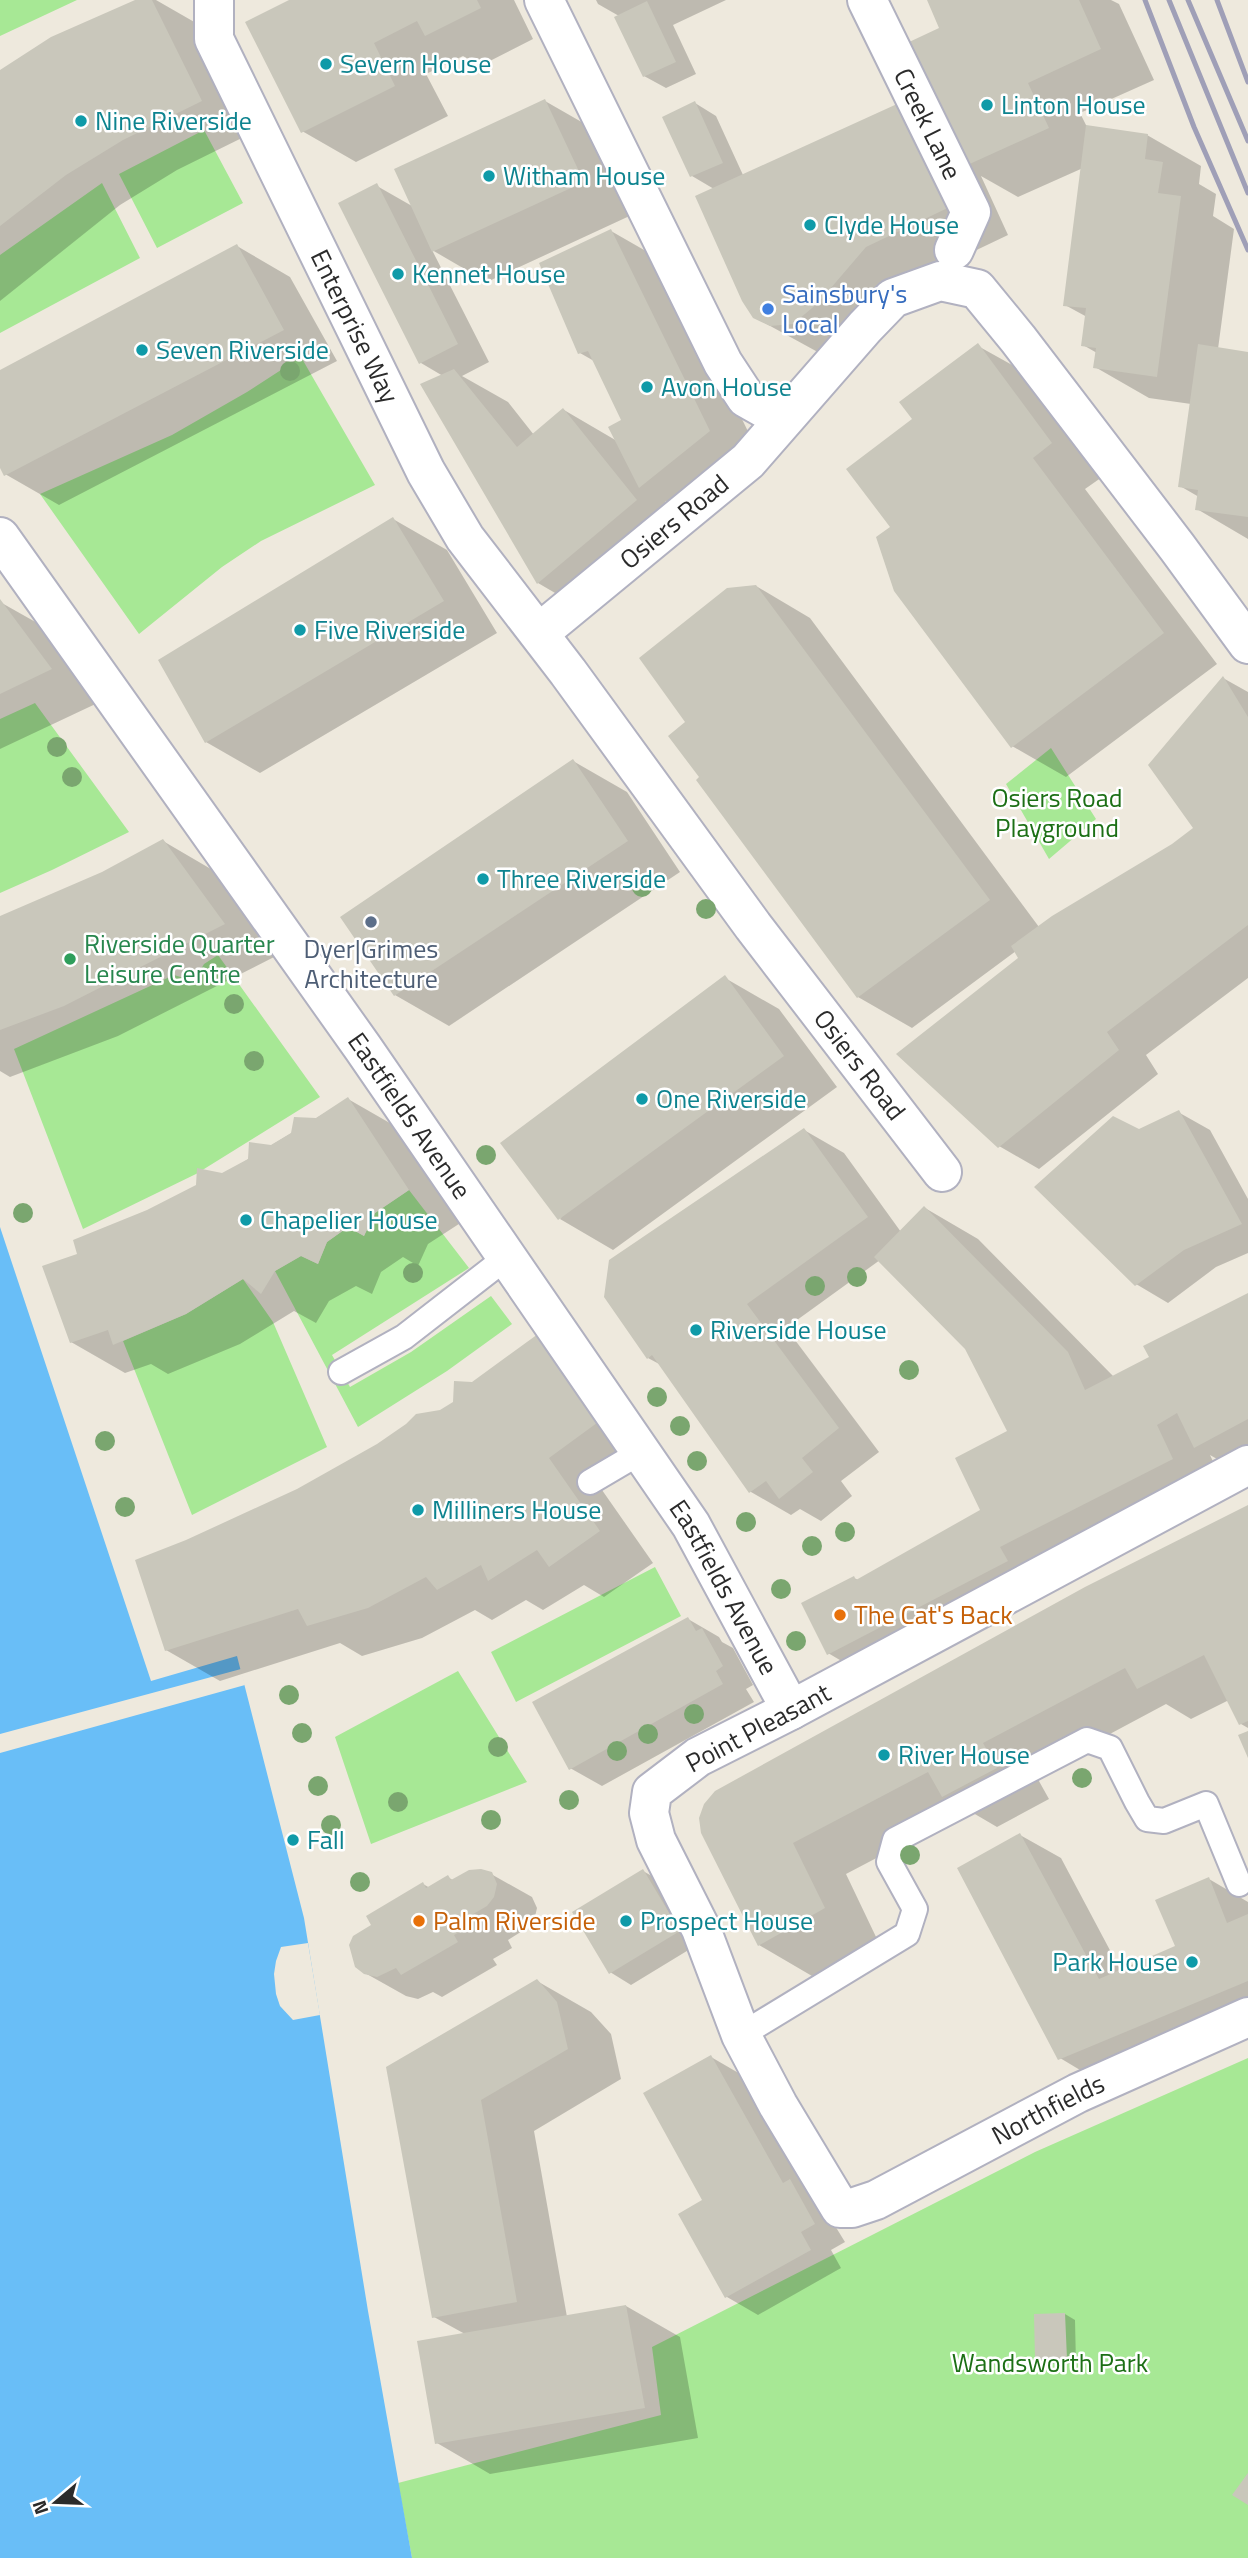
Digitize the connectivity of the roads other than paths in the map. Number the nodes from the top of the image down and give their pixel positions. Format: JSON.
{"nodes":[{"id":1,"x":214,"y":0,"type":"edge"},
{"id":2,"x":544,"y":0,"type":"edge"},
{"id":3,"x":867,"y":0,"type":"edge"},
{"id":4,"x":954,"y":250,"type":"dead end"},
{"id":5,"x":783,"y":419,"type":"junction"},
{"id":6,"x":0,"y":537,"type":"edge"},
{"id":7,"x":539,"y":633,"type":"junction"},
{"id":8,"x":1248,"y":644,"type":"edge"},
{"id":9,"x":942,"y":1172,"type":"dead end"},
{"id":10,"x":507,"y":1257,"type":"junction"},
{"id":11,"x":341,"y":1372,"type":"dead end"},
{"id":12,"x":641,"y":1452,"type":"junction"},
{"id":13,"x":1248,"y":1465,"type":"edge"},
{"id":14,"x":590,"y":1482,"type":"dead end"},
{"id":15,"x":792,"y":1710,"type":"junction"},
{"id":16,"x":1239,"y":1884,"type":"dead end"},
{"id":17,"x":1248,"y":2017,"type":"edge"},
{"id":18,"x":741,"y":2035,"type":"junction"},
{"id":19,"x":852,"y":2208,"type":"joint"}],
"edges":[{"from":1,"to":7,"type":"street","name":"Enterprise Way"},
{"from":2,"to":5,"type":"street"},
{"from":3,"to":4,"type":"street","name":"Creek Lane"},
{"from":5,"to":7,"type":"street","name":"Osiers Road"},
{"from":5,"to":8,"type":"street","name":"Osiers Road"},
{"from":6,"to":10,"type":"street","name":"Eastfields Avenue"},
{"from":7,"to":9,"type":"street","name":"Osiers Road"},
{"from":10,"to":11,"type":"lane"},
{"from":10,"to":12,"type":"street","name":"Eastfields Avenue"},
{"from":12,"to":14,"type":"lane"},
{"from":12,"to":15,"type":"street","name":"Eastfields Avenue"},
{"from":13,"to":15,"type":"street","name":"Point Pleasant"},
{"from":15,"to":18,"type":"street","name":"Point Pleasant"},
{"from":16,"to":18,"type":"lane"},
{"from":17,"to":19,"type":"street","name":"Northfields"},
{"from":18,"to":19,"type":"street","name":"Point Pleasant"}]}
